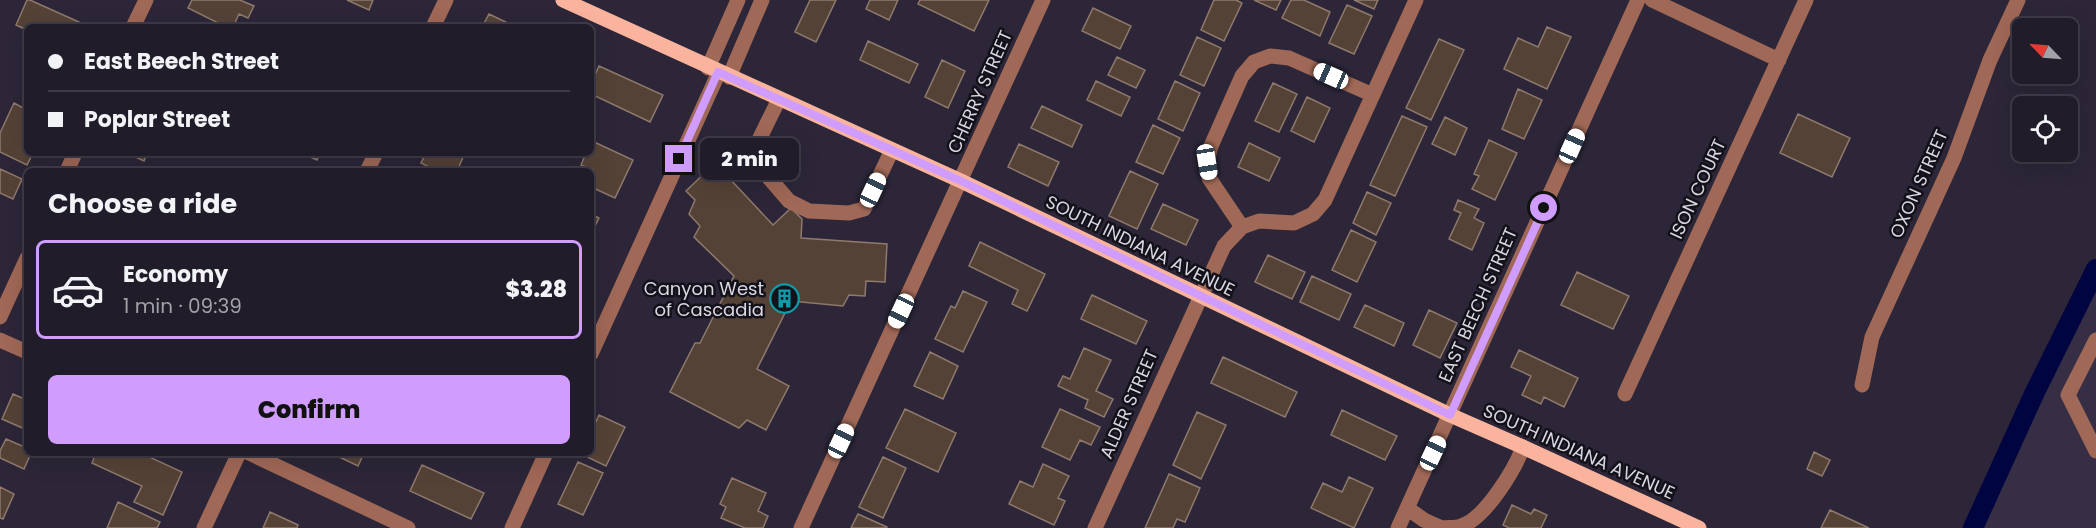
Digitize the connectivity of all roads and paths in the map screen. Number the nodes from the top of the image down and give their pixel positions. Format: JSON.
{"nodes":[{"id":1,"x":146,"y":0,"type":"edge"},
{"id":2,"x":446,"y":0,"type":"edge"},
{"id":3,"x":563,"y":0,"type":"edge"},
{"id":4,"x":738,"y":0,"type":"edge"},
{"id":5,"x":762,"y":0,"type":"edge"},
{"id":6,"x":1043,"y":0,"type":"edge"},
{"id":7,"x":1416,"y":0,"type":"edge"},
{"id":8,"x":1638,"y":0,"type":"edge"},
{"id":9,"x":1652,"y":0,"type":"edge"},
{"id":10,"x":1806,"y":0,"type":"edge"},
{"id":11,"x":2018,"y":0,"type":"edge"},
{"id":12,"x":134,"y":24,"type":"edge"},
{"id":13,"x":434,"y":24,"type":"edge"},
{"id":14,"x":1779,"y":60,"type":"junction"},
{"id":15,"x":718,"y":72,"type":"junction"},
{"id":16,"x":1373,"y":94,"type":"junction"},
{"id":17,"x":779,"y":99,"type":"junction"},
{"id":18,"x":892,"y":150,"type":"junction"},
{"id":19,"x":961,"y":181,"type":"junction"},
{"id":20,"x":1242,"y":227,"type":"junction"},
{"id":21,"x":24,"y":265,"type":"edge"},
{"id":22,"x":1199,"y":297,"type":"junction"},
{"id":23,"x":0,"y":317,"type":"edge"},
{"id":24,"x":0,"y":340,"type":"edge"},
{"id":25,"x":2096,"y":340,"type":"edge"},
{"id":26,"x":594,"y":347,"type":"edge"},
{"id":27,"x":24,"y":351,"type":"edge"},
{"id":28,"x":1862,"y":385,"type":"dead end"},
{"id":29,"x":1625,"y":394,"type":"dead end"},
{"id":30,"x":1450,"y":415,"type":"junction"},
{"id":31,"x":1523,"y":447,"type":"junction"},
{"id":32,"x":2096,"y":451,"type":"edge"},
{"id":33,"x":238,"y":456,"type":"edge"},
{"id":34,"x":255,"y":456,"type":"edge"},
{"id":35,"x":545,"y":456,"type":"edge"},
{"id":36,"x":1407,"y":508,"type":"junction"},
{"id":37,"x":204,"y":528,"type":"edge"},
{"id":38,"x":408,"y":528,"type":"edge"},
{"id":39,"x":512,"y":528,"type":"edge"},
{"id":40,"x":801,"y":528,"type":"edge"},
{"id":41,"x":1095,"y":528,"type":"edge"},
{"id":42,"x":1398,"y":528,"type":"edge"},
{"id":43,"x":1442,"y":528,"type":"edge"},
{"id":44,"x":1699,"y":528,"type":"edge"}],
"edges":[{"from":1,"to":12,"type":"street"},
{"from":2,"to":13,"type":"street"},
{"from":3,"to":15,"type":"main road","name":"SOUTH INDIANA AVENUE"},
{"from":4,"to":15,"type":"street"},
{"from":5,"to":15,"type":"street"},
{"from":6,"to":19,"type":"street","name":"CHERRY STREET"},
{"from":7,"to":16,"type":"street"},
{"from":8,"to":30,"type":"street","name":"EAST BEECH STREET"},
{"from":9,"to":14,"type":"street"},
{"from":10,"to":14,"type":"street","name":"ISON COURT"},
{"from":11,"to":28,"type":"street","name":"OXON STREET"},
{"from":14,"to":29,"type":"street","name":"ISON COURT"},
{"from":15,"to":17,"type":"main road","name":"SOUTH INDIANA AVENUE"},
{"from":15,"to":26,"type":"street"},
{"from":16,"to":20,"type":"street"},
{"from":16,"to":20,"type":"street"},
{"from":17,"to":18,"type":"main road","name":"SOUTH INDIANA AVENUE"},
{"from":17,"to":18,"type":"street"},
{"from":18,"to":19,"type":"main road","name":"SOUTH INDIANA AVENUE"},
{"from":19,"to":22,"type":"main road","name":"SOUTH INDIANA AVENUE"},
{"from":19,"to":40,"type":"street","name":"CHERRY STREET"},
{"from":20,"to":22,"type":"street","name":"ALDER STREET"},
{"from":21,"to":23,"type":"street"},
{"from":22,"to":30,"type":"main road","name":"SOUTH INDIANA AVENUE"},
{"from":22,"to":41,"type":"street","name":"ALDER STREET"},
{"from":24,"to":27,"type":"street"},
{"from":25,"to":32,"type":"street"},
{"from":30,"to":31,"type":"main road","name":"SOUTH INDIANA AVENUE"},
{"from":30,"to":36,"type":"street","name":"EAST BEECH STREET"},
{"from":31,"to":43,"type":"street"},
{"from":31,"to":44,"type":"main road","name":"SOUTH INDIANA AVENUE"},
{"from":33,"to":37,"type":"street"},
{"from":34,"to":38,"type":"street"},
{"from":35,"to":39,"type":"street"},
{"from":36,"to":42,"type":"street","name":"EAST BEECH STREET"},
{"from":36,"to":43,"type":"street"}]}
